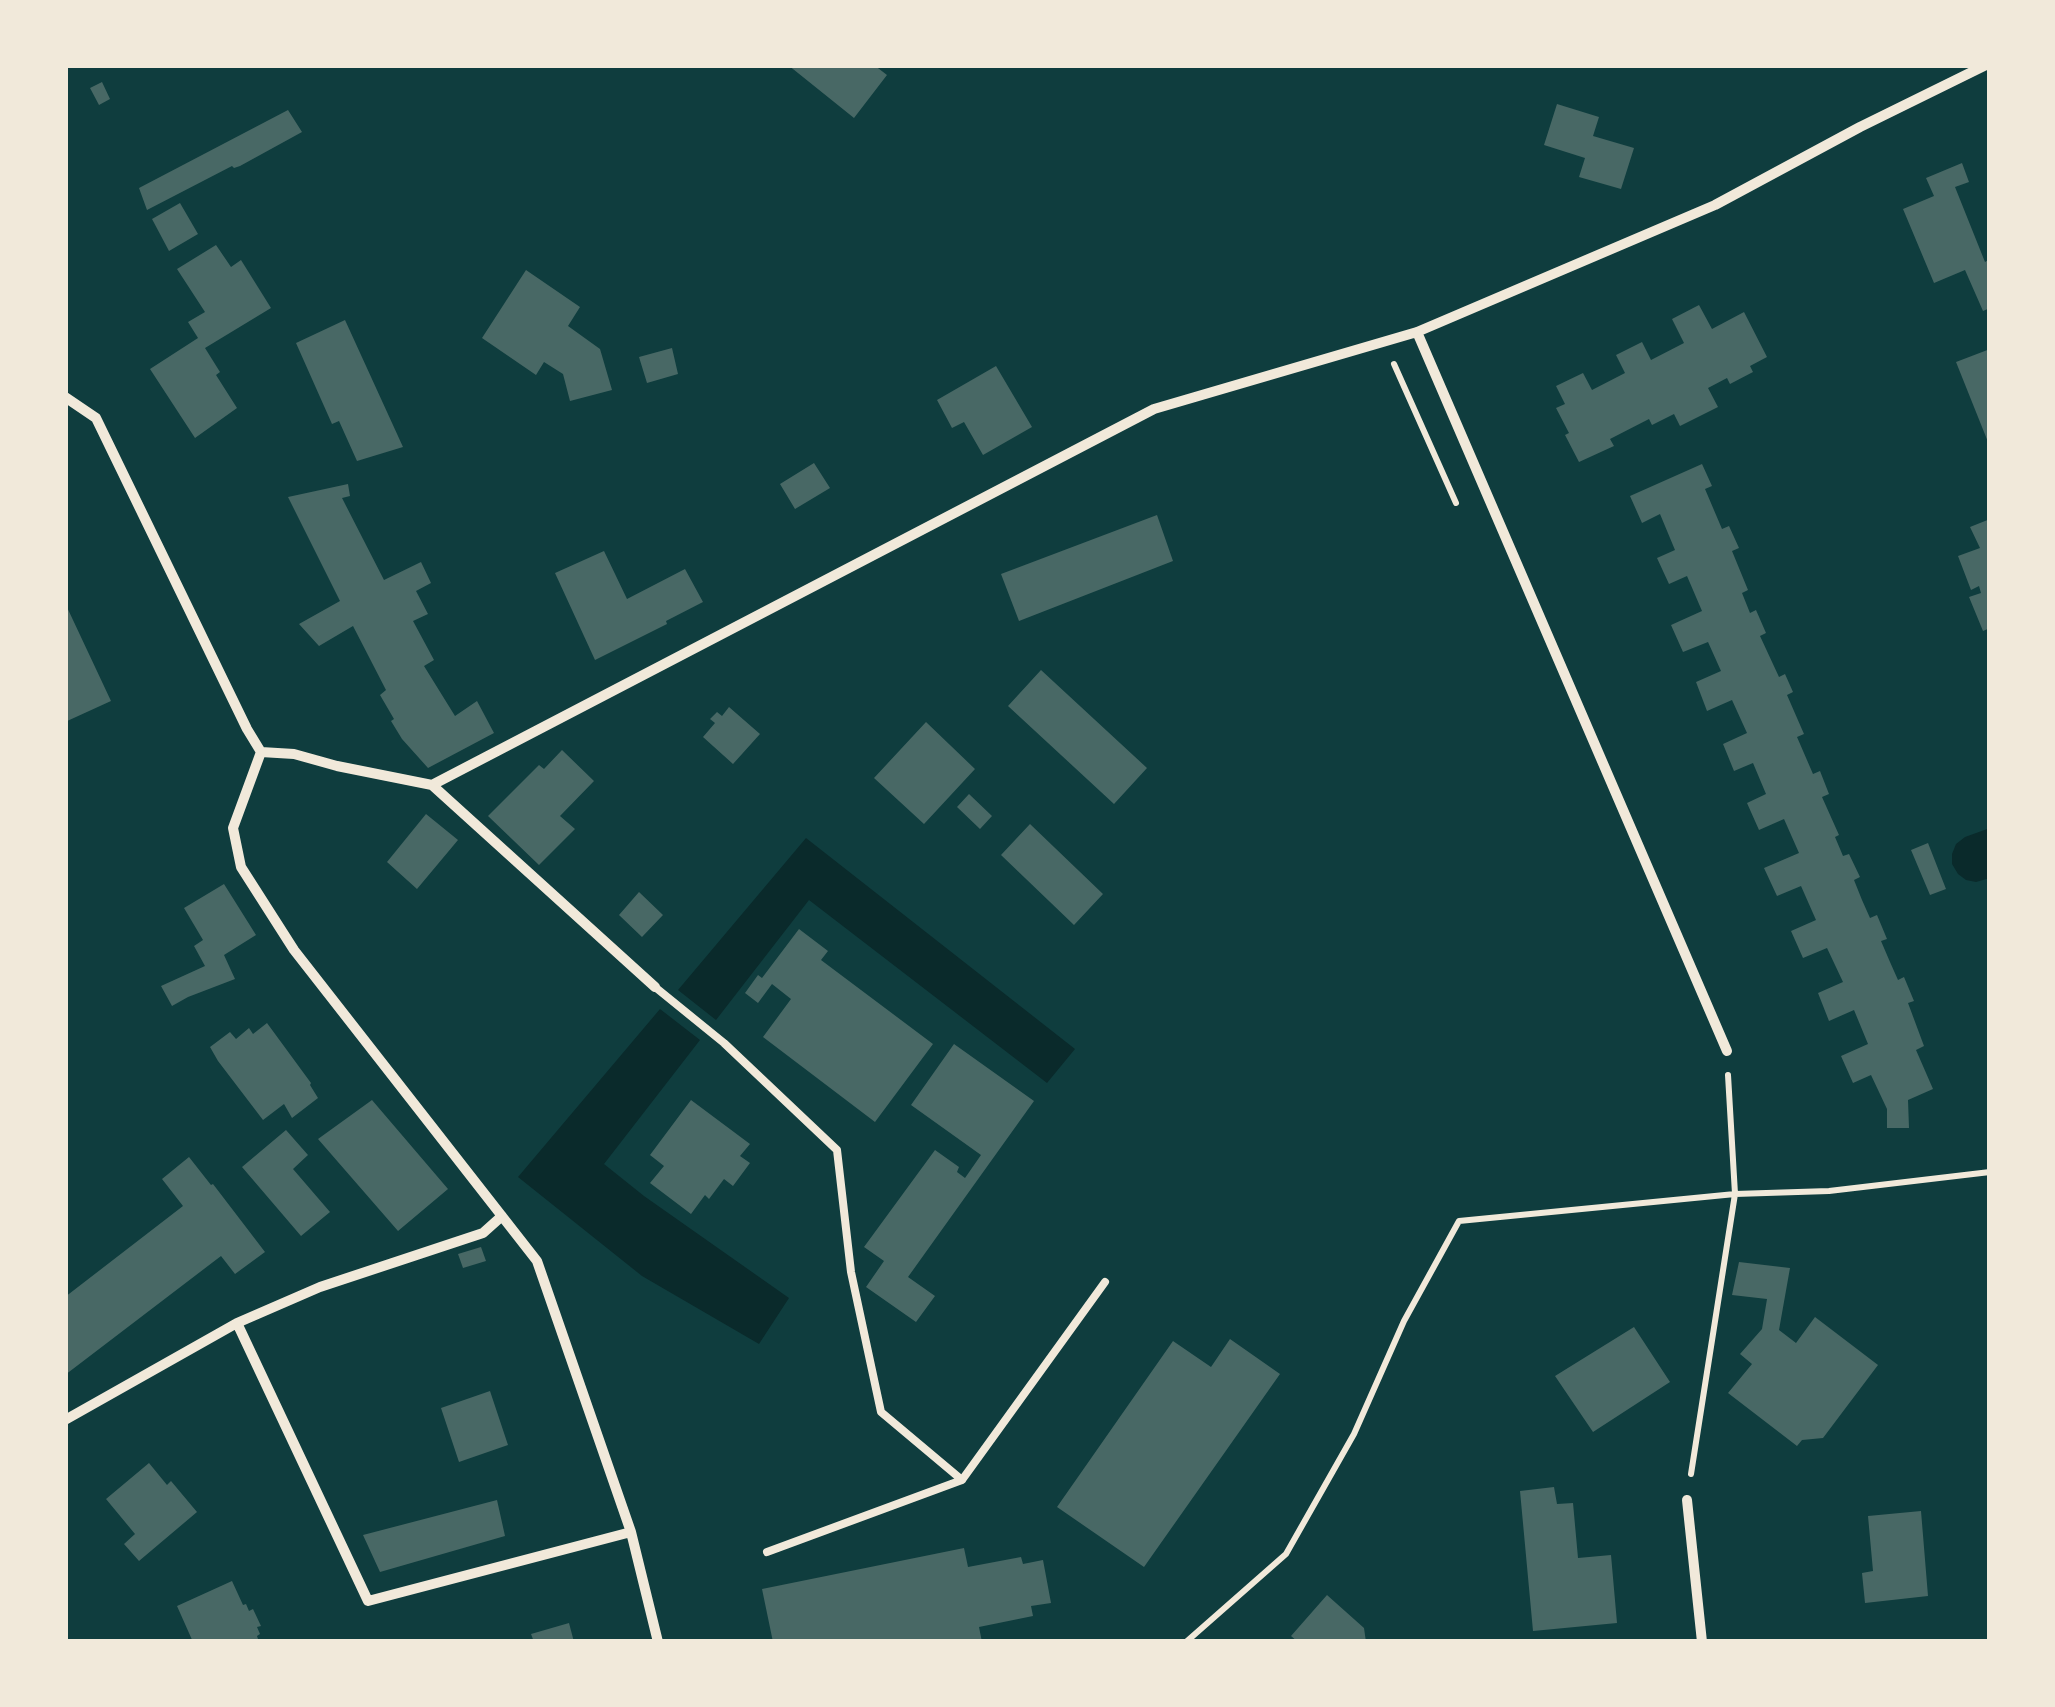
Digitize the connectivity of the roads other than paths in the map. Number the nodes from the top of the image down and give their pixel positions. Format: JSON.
{"nodes":[{"id":1,"x":1986,"y":65,"type":"edge"},
{"id":2,"x":1417,"y":332,"type":"junction"},
{"id":3,"x":65,"y":397,"type":"edge"},
{"id":4,"x":261,"y":752,"type":"junction"},
{"id":5,"x":432,"y":785,"type":"junction"},
{"id":6,"x":654,"y":987,"type":"joint"},
{"id":7,"x":1727,"y":1050,"type":"road end"},
{"id":8,"x":502,"y":1216,"type":"junction"},
{"id":9,"x":1105,"y":1282,"type":"dead end"},
{"id":10,"x":237,"y":1324,"type":"junction"},
{"id":11,"x":65,"y":1420,"type":"edge"},
{"id":12,"x":962,"y":1480,"type":"junction"},
{"id":13,"x":1687,"y":1500,"type":"road end"},
{"id":14,"x":632,"y":1532,"type":"junction"},
{"id":15,"x":767,"y":1552,"type":"dead end"},
{"id":16,"x":658,"y":1642,"type":"edge"},
{"id":17,"x":1702,"y":1642,"type":"edge"}],
"edges":[{"from":1,"to":2,"type":"street"},
{"from":2,"to":5,"type":"street"},
{"from":2,"to":7,"type":"street"},
{"from":3,"to":4,"type":"street"},
{"from":4,"to":5,"type":"street"},
{"from":4,"to":8,"type":"street"},
{"from":5,"to":6,"type":"street"},
{"from":6,"to":12,"type":"lane"},
{"from":8,"to":10,"type":"street"},
{"from":8,"to":14,"type":"street"},
{"from":9,"to":12,"type":"lane"},
{"from":10,"to":11,"type":"street"},
{"from":10,"to":14,"type":"street"},
{"from":12,"to":15,"type":"lane"},
{"from":13,"to":17,"type":"street"},
{"from":14,"to":16,"type":"street"}]}
